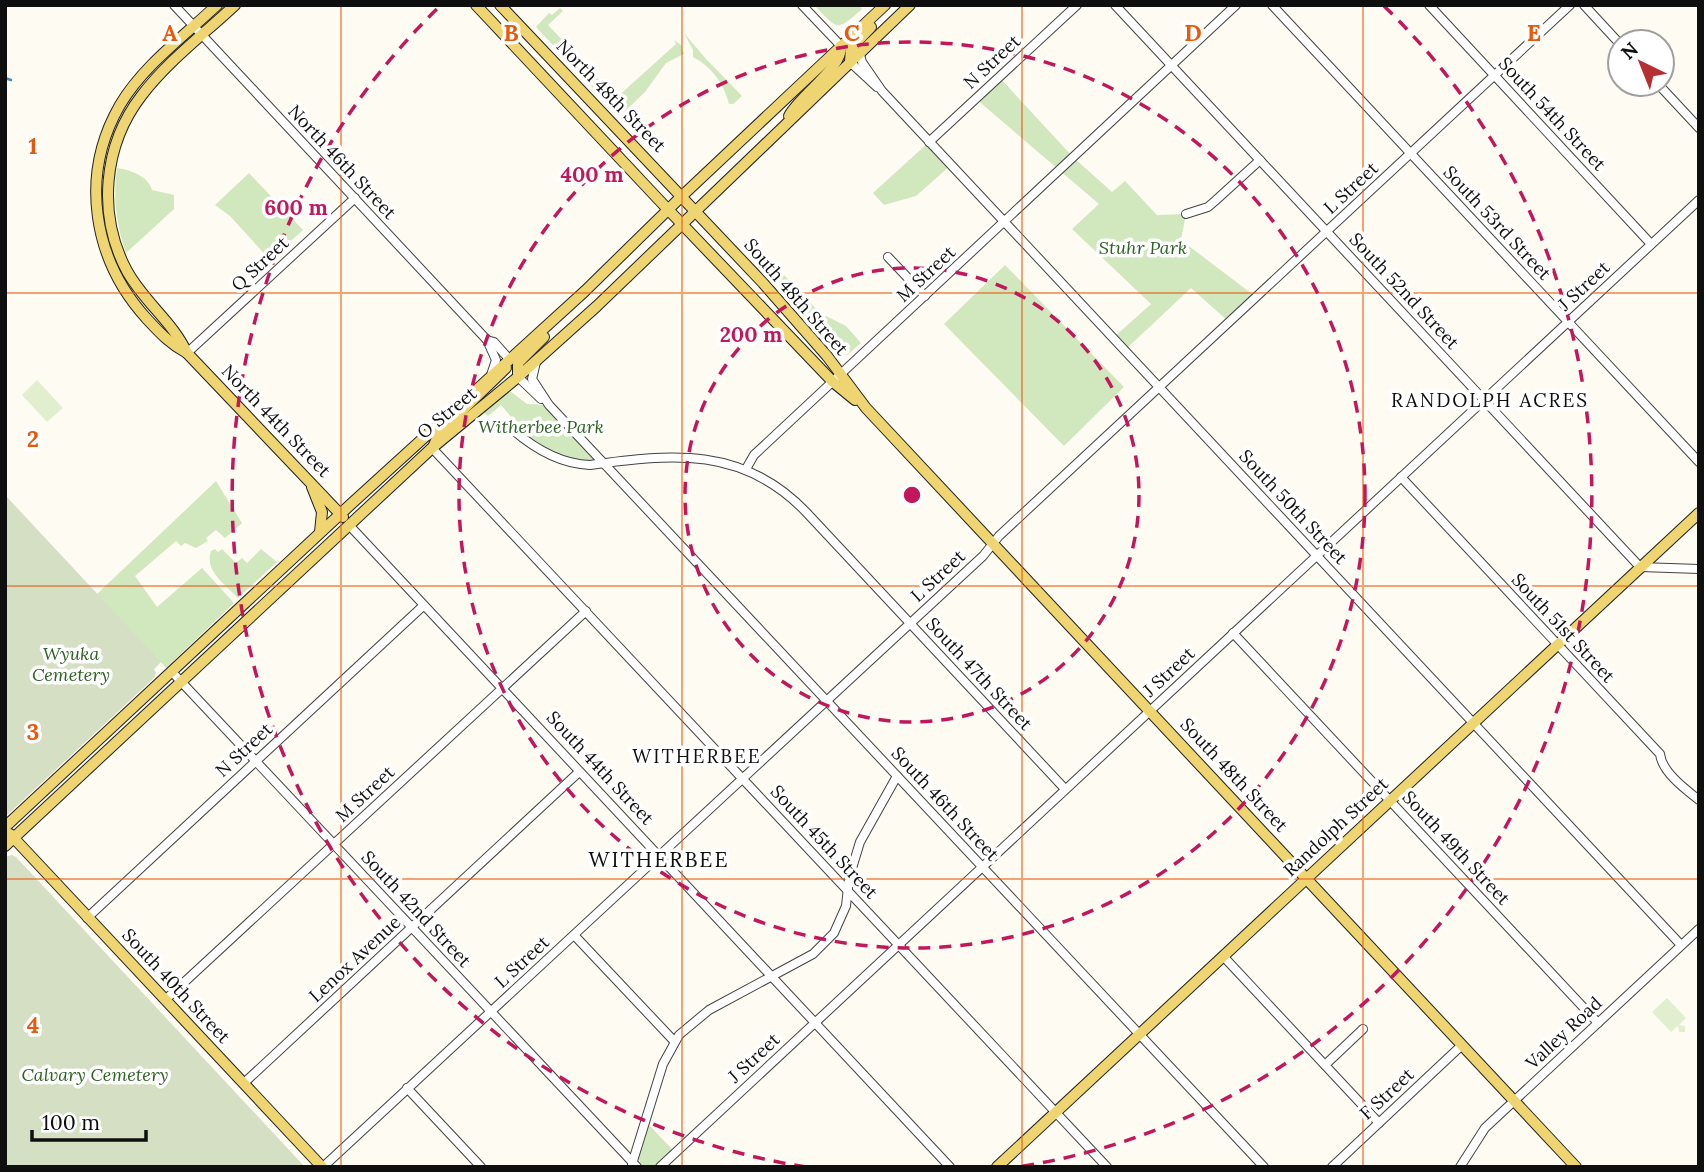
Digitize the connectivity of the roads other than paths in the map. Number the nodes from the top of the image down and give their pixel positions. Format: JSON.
{"nodes":[{"id":1,"x":174,"y":5,"type":"edge"},
{"id":2,"x":217,"y":5,"type":"edge"},
{"id":3,"x":235,"y":5,"type":"edge"},
{"id":4,"x":476,"y":5,"type":"edge"},
{"id":5,"x":500,"y":5,"type":"edge"},
{"id":6,"x":802,"y":5,"type":"edge"},
{"id":7,"x":885,"y":5,"type":"edge"},
{"id":8,"x":893,"y":5,"type":"edge"},
{"id":9,"x":910,"y":5,"type":"edge"},
{"id":10,"x":1077,"y":5,"type":"edge"},
{"id":11,"x":1115,"y":5,"type":"edge"},
{"id":12,"x":1236,"y":5,"type":"edge"},
{"id":13,"x":1272,"y":5,"type":"edge"},
{"id":14,"x":1429,"y":5,"type":"edge"},
{"id":15,"x":1570,"y":5,"type":"edge"},
{"id":16,"x":1584,"y":5,"type":"edge"},
{"id":17,"x":194,"y":27,"type":"junction"},
{"id":18,"x":1606,"y":29,"type":"edge"},
{"id":19,"x":202,"y":36,"type":"junction"},
{"id":20,"x":841,"y":46,"type":"junction"},
{"id":21,"x":859,"y":52,"type":"junction"},
{"id":22,"x":850,"y":62,"type":"junction"},
{"id":23,"x":1171,"y":65,"type":"junction"},
{"id":24,"x":1494,"y":76,"type":"junction"},
{"id":25,"x":882,"y":91,"type":"junction"},
{"id":26,"x":1671,"y":98,"type":"edge"},
{"id":27,"x":783,"y":128,"type":"junction"},
{"id":28,"x":1699,"y":128,"type":"edge"},
{"id":29,"x":929,"y":142,"type":"junction"},
{"id":30,"x":1410,"y":154,"type":"junction"},
{"id":31,"x":1260,"y":160,"type":"junction"},
{"id":32,"x":682,"y":196,"type":"junction"},
{"id":33,"x":355,"y":198,"type":"junction"},
{"id":34,"x":1699,"y":200,"type":"edge"},
{"id":35,"x":668,"y":210,"type":"junction"},
{"id":36,"x":696,"y":212,"type":"junction"},
{"id":37,"x":1186,"y":214,"type":"dead end"},
{"id":38,"x":1004,"y":222,"type":"junction"},
{"id":39,"x":682,"y":225,"type":"junction"},
{"id":40,"x":1327,"y":232,"type":"junction"},
{"id":41,"x":1651,"y":244,"type":"junction"},
{"id":42,"x":888,"y":257,"type":"dead end"},
{"id":43,"x":925,"y":296,"type":"junction"},
{"id":44,"x":562,"y":313,"type":"junction"},
{"id":45,"x":1568,"y":322,"type":"junction"},
{"id":46,"x":487,"y":340,"type":"junction"},
{"id":47,"x":187,"y":353,"type":"junction"},
{"id":48,"x":509,"y":359,"type":"junction"},
{"id":49,"x":537,"y":359,"type":"junction"},
{"id":50,"x":491,"y":375,"type":"junction"},
{"id":51,"x":518,"y":377,"type":"junction"},
{"id":52,"x":837,"y":378,"type":"junction"},
{"id":53,"x":1159,"y":387,"type":"junction"},
{"id":54,"x":1484,"y":400,"type":"junction"},
{"id":55,"x":549,"y":405,"type":"junction"},
{"id":56,"x":513,"y":430,"type":"dead end"},
{"id":57,"x":432,"y":447,"type":"junction"},
{"id":58,"x":1699,"y":462,"type":"edge"},
{"id":59,"x":603,"y":463,"type":"junction"},
{"id":60,"x":747,"y":469,"type":"junction"},
{"id":61,"x":1401,"y":478,"type":"junction"},
{"id":62,"x":310,"y":481,"type":"junction"},
{"id":63,"x":1699,"y":513,"type":"edge"},
{"id":64,"x":340,"y":514,"type":"junction"},
{"id":65,"x":349,"y":525,"type":"junction"},
{"id":66,"x":319,"y":533,"type":"junction"},
{"id":67,"x":993,"y":544,"type":"junction"},
{"id":68,"x":1317,"y":555,"type":"junction"},
{"id":69,"x":1640,"y":567,"type":"junction"},
{"id":70,"x":1699,"y":569,"type":"edge"},
{"id":71,"x":423,"y":606,"type":"junction"},
{"id":72,"x":586,"y":611,"type":"junction"},
{"id":73,"x":910,"y":624,"type":"junction"},
{"id":74,"x":1233,"y":633,"type":"junction"},
{"id":75,"x":1557,"y":645,"type":"junction"},
{"id":76,"x":173,"y":672,"type":"junction"},
{"id":77,"x":182,"y":682,"type":"junction"},
{"id":78,"x":501,"y":689,"type":"junction"},
{"id":79,"x":827,"y":701,"type":"junction"},
{"id":80,"x":1150,"y":711,"type":"junction"},
{"id":81,"x":1473,"y":723,"type":"junction"},
{"id":82,"x":256,"y":761,"type":"junction"},
{"id":83,"x":579,"y":772,"type":"junction"},
{"id":84,"x":897,"y":776,"type":"junction"},
{"id":85,"x":743,"y":778,"type":"junction"},
{"id":86,"x":1065,"y":789,"type":"junction"},
{"id":87,"x":1390,"y":800,"type":"junction"},
{"id":88,"x":1699,"y":800,"type":"edge"},
{"id":89,"x":5,"y":828,"type":"edge"},
{"id":90,"x":10,"y":842,"type":"edge"},
{"id":91,"x":334,"y":845,"type":"junction"},
{"id":92,"x":659,"y":856,"type":"junction"},
{"id":93,"x":982,"y":867,"type":"junction"},
{"id":94,"x":1306,"y":878,"type":"junction"},
{"id":95,"x":847,"y":890,"type":"junction"},
{"id":96,"x":87,"y":918,"type":"junction"},
{"id":97,"x":412,"y":927,"type":"junction"},
{"id":98,"x":1699,"y":929,"type":"edge"},
{"id":99,"x":574,"y":934,"type":"junction"},
{"id":100,"x":898,"y":945,"type":"junction"},
{"id":101,"x":1681,"y":945,"type":"junction"},
{"id":102,"x":1223,"y":956,"type":"junction"},
{"id":103,"x":771,"y":977,"type":"junction"},
{"id":104,"x":165,"y":1000,"type":"junction"},
{"id":105,"x":491,"y":1012,"type":"junction"},
{"id":106,"x":815,"y":1023,"type":"junction"},
{"id":107,"x":1598,"y":1023,"type":"junction"},
{"id":108,"x":1363,"y":1030,"type":"dead end"},
{"id":109,"x":1139,"y":1034,"type":"junction"},
{"id":110,"x":674,"y":1041,"type":"junction"},
{"id":111,"x":1462,"y":1045,"type":"junction"},
{"id":112,"x":1325,"y":1065,"type":"junction"},
{"id":113,"x":243,"y":1083,"type":"junction"},
{"id":114,"x":407,"y":1088,"type":"junction"},
{"id":115,"x":1514,"y":1101,"type":"junction"},
{"id":116,"x":1055,"y":1112,"type":"junction"},
{"id":117,"x":1379,"y":1123,"type":"junction"},
{"id":118,"x":633,"y":1165,"type":"edge"},
{"id":119,"x":323,"y":1167,"type":"edge"},
{"id":120,"x":481,"y":1167,"type":"edge"},
{"id":121,"x":660,"y":1167,"type":"edge"},
{"id":122,"x":950,"y":1167,"type":"edge"},
{"id":123,"x":997,"y":1167,"type":"edge"},
{"id":124,"x":1107,"y":1167,"type":"edge"},
{"id":125,"x":1264,"y":1167,"type":"edge"},
{"id":126,"x":1332,"y":1167,"type":"edge"},
{"id":127,"x":1460,"y":1167,"type":"edge"},
{"id":128,"x":1576,"y":1167,"type":"edge"}],
"edges":[{"from":1,"to":17,"type":"street","name":"North 46th Street"},
{"from":2,"to":17,"type":"main road","name":"North 44th Street"},
{"from":3,"to":19,"type":"main road","name":"North 44th Street"},
{"from":4,"to":35,"type":"main road","name":"North 48th Street"},
{"from":5,"to":32,"type":"main road","name":"North 48th Street"},
{"from":6,"to":20,"type":"street"},
{"from":7,"to":20,"type":"main road","name":"O Street"},
{"from":8,"to":22,"type":"main road"},
{"from":9,"to":21,"type":"main road","name":"O Street"},
{"from":10,"to":29,"type":"street","name":"N Street"},
{"from":11,"to":23,"type":"street","name":"South 52nd Street"},
{"from":12,"to":23,"type":"street","name":"M Street"},
{"from":13,"to":30,"type":"street","name":"South 53rd Street"},
{"from":14,"to":24,"type":"street","name":"South 54th Street"},
{"from":15,"to":24,"type":"street","name":"L Street"},
{"from":16,"to":18,"type":"street"},
{"from":17,"to":19,"type":"street","name":"North 46th Street"},
{"from":17,"to":47,"type":"main road","name":"North 44th Street"},
{"from":19,"to":33,"type":"street","name":"North 46th Street"},
{"from":19,"to":47,"type":"main road","name":"North 44th Street"},
{"from":20,"to":27,"type":"main road"},
{"from":20,"to":32,"type":"main road","name":"O Street"},
{"from":21,"to":22,"type":"main road","name":"O Street"},
{"from":21,"to":25,"type":"street","name":"South 50th Street"},
{"from":22,"to":25,"type":"street","name":"South 50th Street"},
{"from":22,"to":27,"type":"main road","name":"O Street"},
{"from":23,"to":31,"type":"street","name":"South 52nd Street"},
{"from":23,"to":38,"type":"street","name":"M Street"},
{"from":24,"to":30,"type":"street","name":"L Street"},
{"from":24,"to":41,"type":"street","name":"South 54th Street"},
{"from":25,"to":29,"type":"street","name":"South 50th Street"},
{"from":26,"to":28,"type":"street"},
{"from":27,"to":36,"type":"main road","name":"O Street"},
{"from":29,"to":38,"type":"street","name":"South 50th Street"},
{"from":30,"to":40,"type":"street","name":"L Street"},
{"from":30,"to":45,"type":"street","name":"South 53rd Street"},
{"from":31,"to":37,"type":"street"},
{"from":31,"to":40,"type":"street","name":"South 52nd Street"},
{"from":32,"to":35,"type":"main road","name":"O Street"},
{"from":32,"to":36,"type":"main road","name":"North 48th Street"},
{"from":33,"to":46,"type":"street","name":"North 46th Street"},
{"from":33,"to":47,"type":"street","name":"Q Street"},
{"from":34,"to":41,"type":"street","name":"J Street"},
{"from":35,"to":39,"type":"main road","name":"South 48th Street"},
{"from":35,"to":44,"type":"main road","name":"O Street"},
{"from":36,"to":39,"type":"main road","name":"O Street"},
{"from":36,"to":52,"type":"main road","name":"South 48th Street"},
{"from":38,"to":43,"type":"street","name":"M Street"},
{"from":38,"to":53,"type":"street","name":"South 50th Street"},
{"from":39,"to":49,"type":"main road","name":"O Street"},
{"from":39,"to":52,"type":"main road","name":"South 48th Street"},
{"from":40,"to":53,"type":"street","name":"L Street"},
{"from":40,"to":54,"type":"street","name":"South 52nd Street"},
{"from":41,"to":45,"type":"street","name":"J Street"},
{"from":42,"to":43,"type":"street"},
{"from":43,"to":52,"type":"street","name":"M Street"},
{"from":44,"to":48,"type":"main road","name":"O Street"},
{"from":44,"to":51,"type":"main road"},
{"from":45,"to":54,"type":"street","name":"J Street"},
{"from":45,"to":58,"type":"street","name":"South 53rd Street"},
{"from":46,"to":48,"type":"street","name":"North 46th Street"},
{"from":46,"to":50,"type":"street"},
{"from":47,"to":62,"type":"main road","name":"North 44th Street"},
{"from":48,"to":50,"type":"main road","name":"O Street"},
{"from":48,"to":57,"type":"main road"},
{"from":49,"to":51,"type":"main road","name":"O Street"},
{"from":49,"to":55,"type":"street","name":"South 46th Street"},
{"from":50,"to":64,"type":"main road","name":"O Street"},
{"from":51,"to":55,"type":"street","name":"South 46th Street"},
{"from":51,"to":57,"type":"main road","name":"O Street"},
{"from":52,"to":60,"type":"street","name":"M Street"},
{"from":52,"to":67,"type":"main road","name":"South 48th Street"},
{"from":53,"to":67,"type":"street","name":"L Street"},
{"from":53,"to":68,"type":"street","name":"South 50th Street"},
{"from":54,"to":61,"type":"street","name":"J Street"},
{"from":54,"to":69,"type":"street","name":"South 52nd Street"},
{"from":55,"to":59,"type":"street","name":"South 46th Street"},
{"from":56,"to":59,"type":"street"},
{"from":57,"to":65,"type":"main road","name":"O Street"},
{"from":57,"to":72,"type":"street","name":"South 45th Street"},
{"from":59,"to":60,"type":"street"},
{"from":59,"to":79,"type":"street","name":"South 46th Street"},
{"from":60,"to":73,"type":"street","name":"South 47th Street"},
{"from":61,"to":68,"type":"street","name":"J Street"},
{"from":61,"to":75,"type":"street","name":"South 51st Street"},
{"from":62,"to":64,"type":"main road","name":"North 44th Street"},
{"from":62,"to":66,"type":"main road"},
{"from":63,"to":69,"type":"main road","name":"Randolph Street"},
{"from":64,"to":65,"type":"main road","name":"South 44th Street"},
{"from":64,"to":66,"type":"main road","name":"O Street"},
{"from":65,"to":71,"type":"street","name":"South 44th Street"},
{"from":65,"to":77,"type":"main road","name":"O Street"},
{"from":66,"to":76,"type":"main road","name":"O Street"},
{"from":67,"to":73,"type":"street","name":"L Street"},
{"from":67,"to":80,"type":"main road","name":"South 48th Street"},
{"from":68,"to":74,"type":"street","name":"J Street"},
{"from":68,"to":81,"type":"street","name":"South 50th Street"},
{"from":69,"to":70,"type":"street"},
{"from":69,"to":75,"type":"main road","name":"Randolph Street"},
{"from":71,"to":78,"type":"street","name":"South 44th Street"},
{"from":71,"to":82,"type":"street","name":"N Street"},
{"from":72,"to":78,"type":"street","name":"M Street"},
{"from":72,"to":85,"type":"street","name":"South 45th Street"},
{"from":73,"to":79,"type":"street","name":"L Street"},
{"from":73,"to":86,"type":"street","name":"South 47th Street"},
{"from":74,"to":80,"type":"street","name":"J Street"},
{"from":74,"to":87,"type":"street","name":"South 49th Street"},
{"from":75,"to":81,"type":"main road","name":"Randolph Street"},
{"from":75,"to":88,"type":"street","name":"South 51st Street"},
{"from":76,"to":77,"type":"street","name":"South 42nd Street"},
{"from":76,"to":89,"type":"main road","name":"O Street"},
{"from":77,"to":82,"type":"street","name":"South 42nd Street"},
{"from":77,"to":90,"type":"main road","name":"O Street"},
{"from":78,"to":83,"type":"street","name":"South 44th Street"},
{"from":78,"to":91,"type":"street","name":"M Street"},
{"from":79,"to":84,"type":"street","name":"South 46th Street"},
{"from":79,"to":85,"type":"street","name":"L Street"},
{"from":80,"to":86,"type":"street","name":"J Street"},
{"from":80,"to":94,"type":"main road","name":"South 48th Street"},
{"from":81,"to":87,"type":"main road","name":"Randolph Street"},
{"from":81,"to":101,"type":"street","name":"South 50th Street"},
{"from":82,"to":91,"type":"street","name":"South 42nd Street"},
{"from":82,"to":96,"type":"street","name":"N Street"},
{"from":83,"to":92,"type":"street","name":"South 44th Street"},
{"from":83,"to":97,"type":"street","name":"Lenox Avenue"},
{"from":84,"to":93,"type":"street","name":"South 46th Street"},
{"from":84,"to":95,"type":"street"},
{"from":85,"to":92,"type":"street","name":"L Street"},
{"from":85,"to":95,"type":"street","name":"South 45th Street"},
{"from":86,"to":93,"type":"street","name":"J Street"},
{"from":87,"to":94,"type":"main road","name":"Randolph Street"},
{"from":87,"to":107,"type":"street","name":"South 49th Street"},
{"from":89,"to":90,"type":"main road","name":"South 40th Street"},
{"from":90,"to":96,"type":"main road","name":"South 40th Street"},
{"from":91,"to":97,"type":"street","name":"South 42nd Street"},
{"from":91,"to":104,"type":"street","name":"M Street"},
{"from":92,"to":99,"type":"street","name":"L Street"},
{"from":92,"to":103,"type":"street","name":"South 44th Street"},
{"from":93,"to":100,"type":"street","name":"J Street"},
{"from":93,"to":109,"type":"street","name":"South 46th Street"},
{"from":94,"to":102,"type":"main road","name":"Randolph Street"},
{"from":94,"to":111,"type":"main road","name":"South 48th Street"},
{"from":95,"to":100,"type":"street","name":"South 45th Street"},
{"from":95,"to":103,"type":"street"},
{"from":96,"to":104,"type":"main road","name":"South 40th Street"},
{"from":97,"to":105,"type":"street","name":"South 42nd Street"},
{"from":97,"to":113,"type":"street","name":"Lenox Avenue"},
{"from":98,"to":101,"type":"street","name":"Valley Road"},
{"from":99,"to":105,"type":"street","name":"L Street"},
{"from":99,"to":110,"type":"street"},
{"from":100,"to":106,"type":"street","name":"J Street"},
{"from":100,"to":116,"type":"street","name":"South 45th Street"},
{"from":101,"to":107,"type":"street","name":"Valley Road"},
{"from":102,"to":109,"type":"main road","name":"Randolph Street"},
{"from":102,"to":112,"type":"street"},
{"from":103,"to":106,"type":"street","name":"South 44th Street"},
{"from":103,"to":110,"type":"street"},
{"from":104,"to":113,"type":"main road","name":"South 40th Street"},
{"from":105,"to":114,"type":"street","name":"L Street"},
{"from":105,"to":118,"type":"street","name":"South 42nd Street"},
{"from":106,"to":121,"type":"street","name":"J Street"},
{"from":106,"to":122,"type":"street","name":"South 44th Street"},
{"from":107,"to":115,"type":"street","name":"Valley Road"},
{"from":108,"to":112,"type":"street"},
{"from":109,"to":116,"type":"main road","name":"Randolph Street"},
{"from":109,"to":125,"type":"street","name":"South 46th Street"},
{"from":110,"to":118,"type":"street"},
{"from":111,"to":115,"type":"main road","name":"South 48th Street"},
{"from":111,"to":117,"type":"street","name":"F Street"},
{"from":112,"to":117,"type":"street"},
{"from":113,"to":119,"type":"main road","name":"South 40th Street"},
{"from":114,"to":119,"type":"street","name":"L Street"},
{"from":114,"to":120,"type":"street"},
{"from":115,"to":127,"type":"street","name":"Valley Road"},
{"from":115,"to":128,"type":"main road","name":"South 48th Street"},
{"from":116,"to":123,"type":"main road","name":"Randolph Street"},
{"from":116,"to":124,"type":"street","name":"South 45th Street"},
{"from":117,"to":126,"type":"street","name":"F Street"}]}
